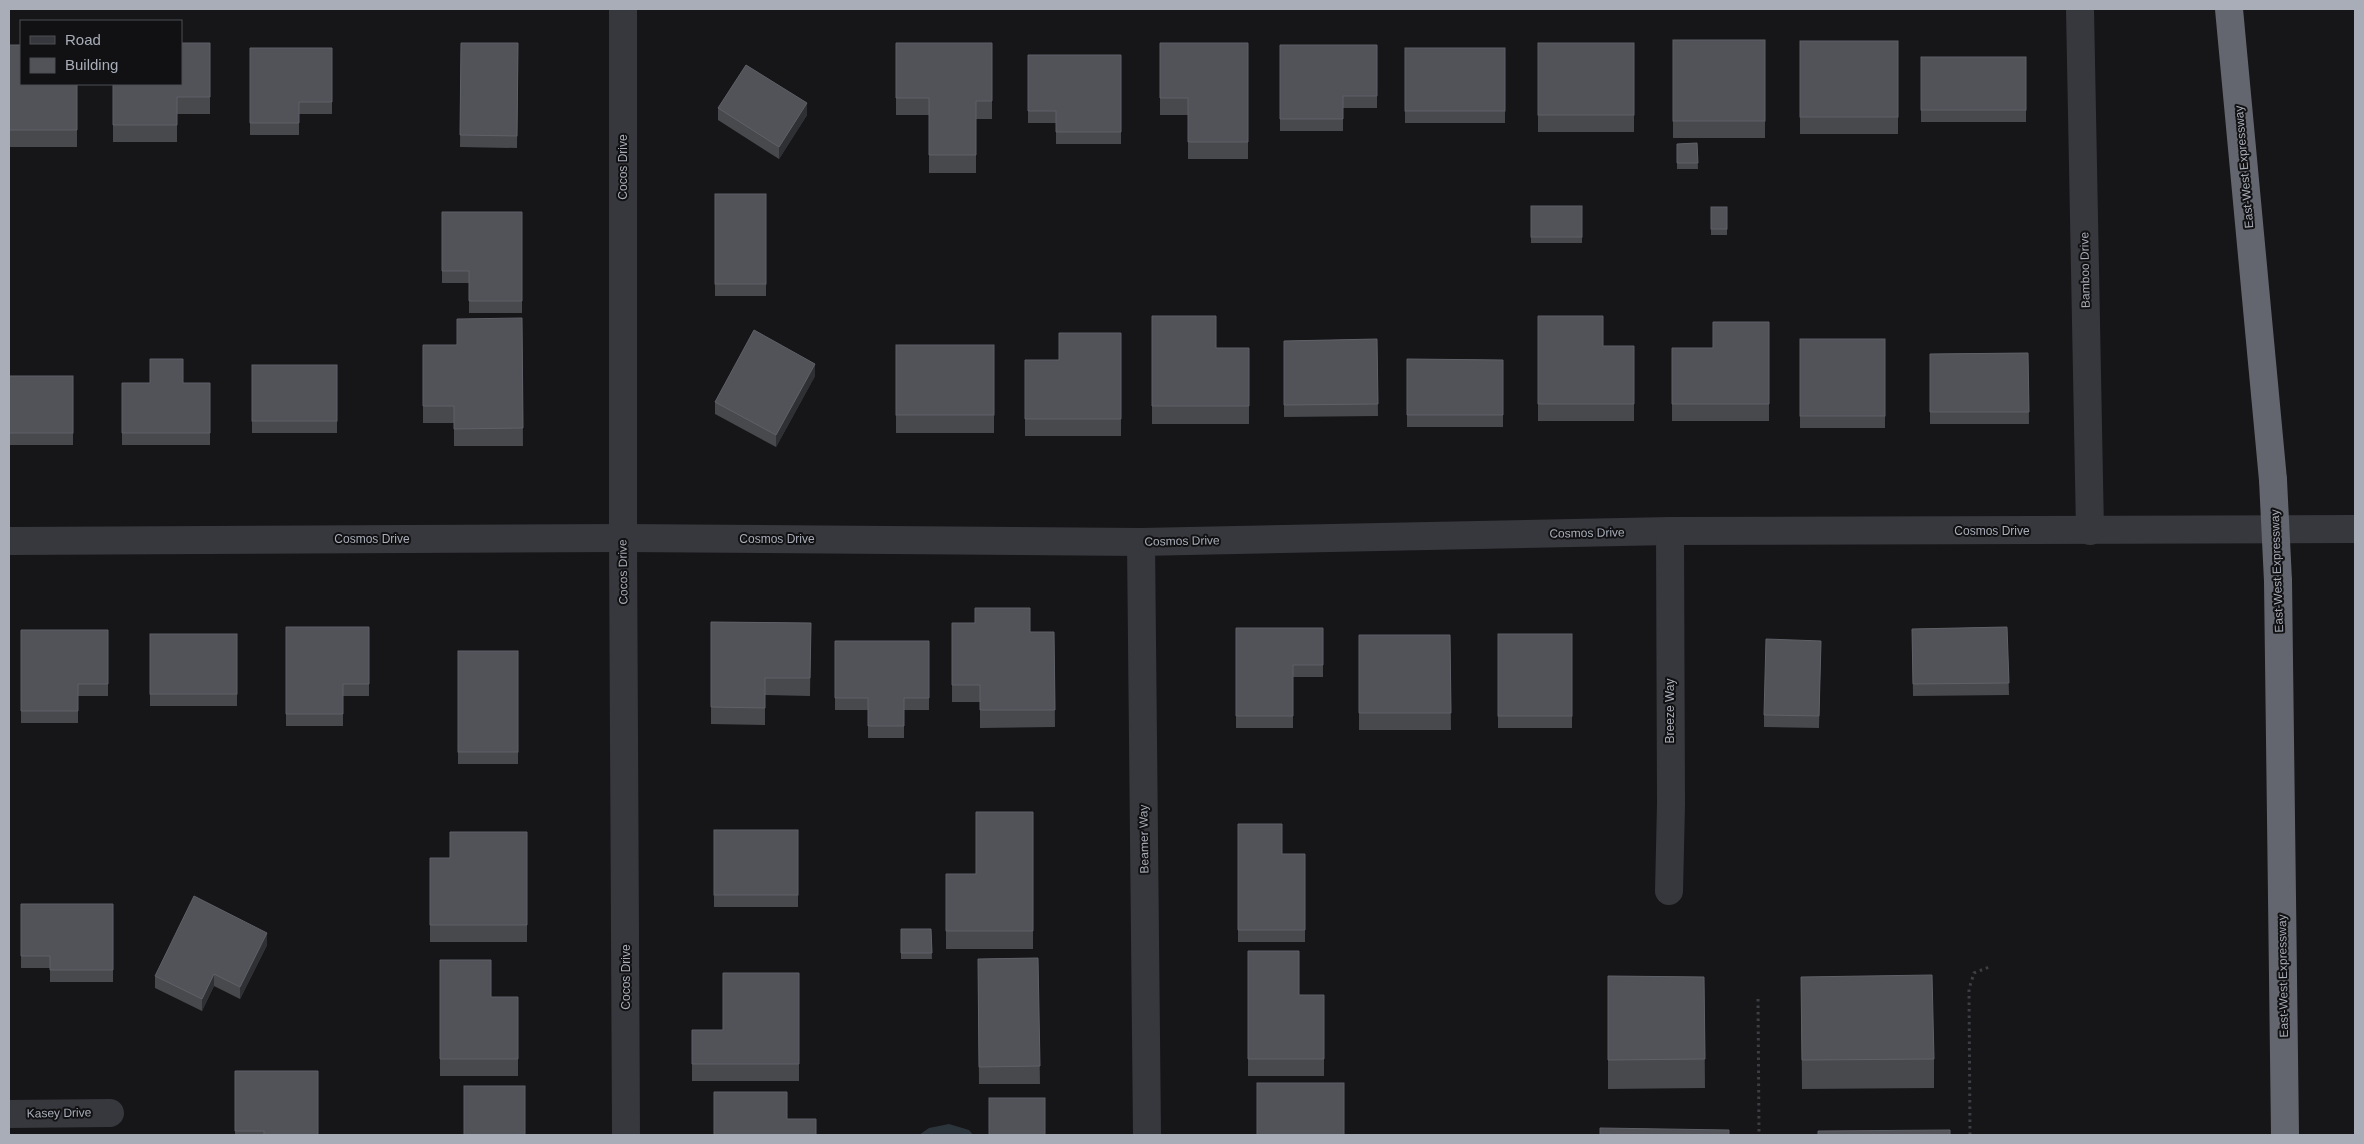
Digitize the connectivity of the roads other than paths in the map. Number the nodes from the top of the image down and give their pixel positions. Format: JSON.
{"nodes":[{"id":1,"x":623,"y":9,"type":"edge"},
{"id":2,"x":2080,"y":9,"type":"edge"},
{"id":3,"x":2229,"y":9,"type":"edge"},
{"id":4,"x":2355,"y":529,"type":"edge"},
{"id":5,"x":2090,"y":531,"type":"junction"},
{"id":6,"x":1670,"y":532,"type":"junction"},
{"id":7,"x":623,"y":538,"type":"junction"},
{"id":8,"x":9,"y":541,"type":"edge"},
{"id":9,"x":1141,"y":542,"type":"junction"},
{"id":10,"x":1669,"y":891,"type":"dead end"},
{"id":11,"x":110,"y":1113,"type":"dead end"},
{"id":12,"x":9,"y":1114,"type":"edge"},
{"id":13,"x":626,"y":1135,"type":"edge"},
{"id":14,"x":1147,"y":1135,"type":"edge"},
{"id":15,"x":2285,"y":1135,"type":"edge"}],
"edges":[{"from":1,"to":7,"type":"street","name":"Cocos Drive"},
{"from":2,"to":5,"type":"street","name":"Bamboo Drive"},
{"from":3,"to":15,"type":"highway","name":"East-West Expressway","bridge":true},
{"from":4,"to":5,"type":"street","name":"Cosmos Drive"},
{"from":5,"to":6,"type":"street","name":"Cosmos Drive"},
{"from":6,"to":9,"type":"street","name":"Cosmos Drive"},
{"from":6,"to":10,"type":"street","name":"Breeze Way"},
{"from":7,"to":8,"type":"street","name":"Cosmos Drive"},
{"from":7,"to":9,"type":"street","name":"Cosmos Drive"},
{"from":7,"to":13,"type":"street","name":"Cocos Drive"},
{"from":9,"to":14,"type":"street","name":"Beamer Way"},
{"from":11,"to":12,"type":"street","name":"Kasey Drive"}]}
